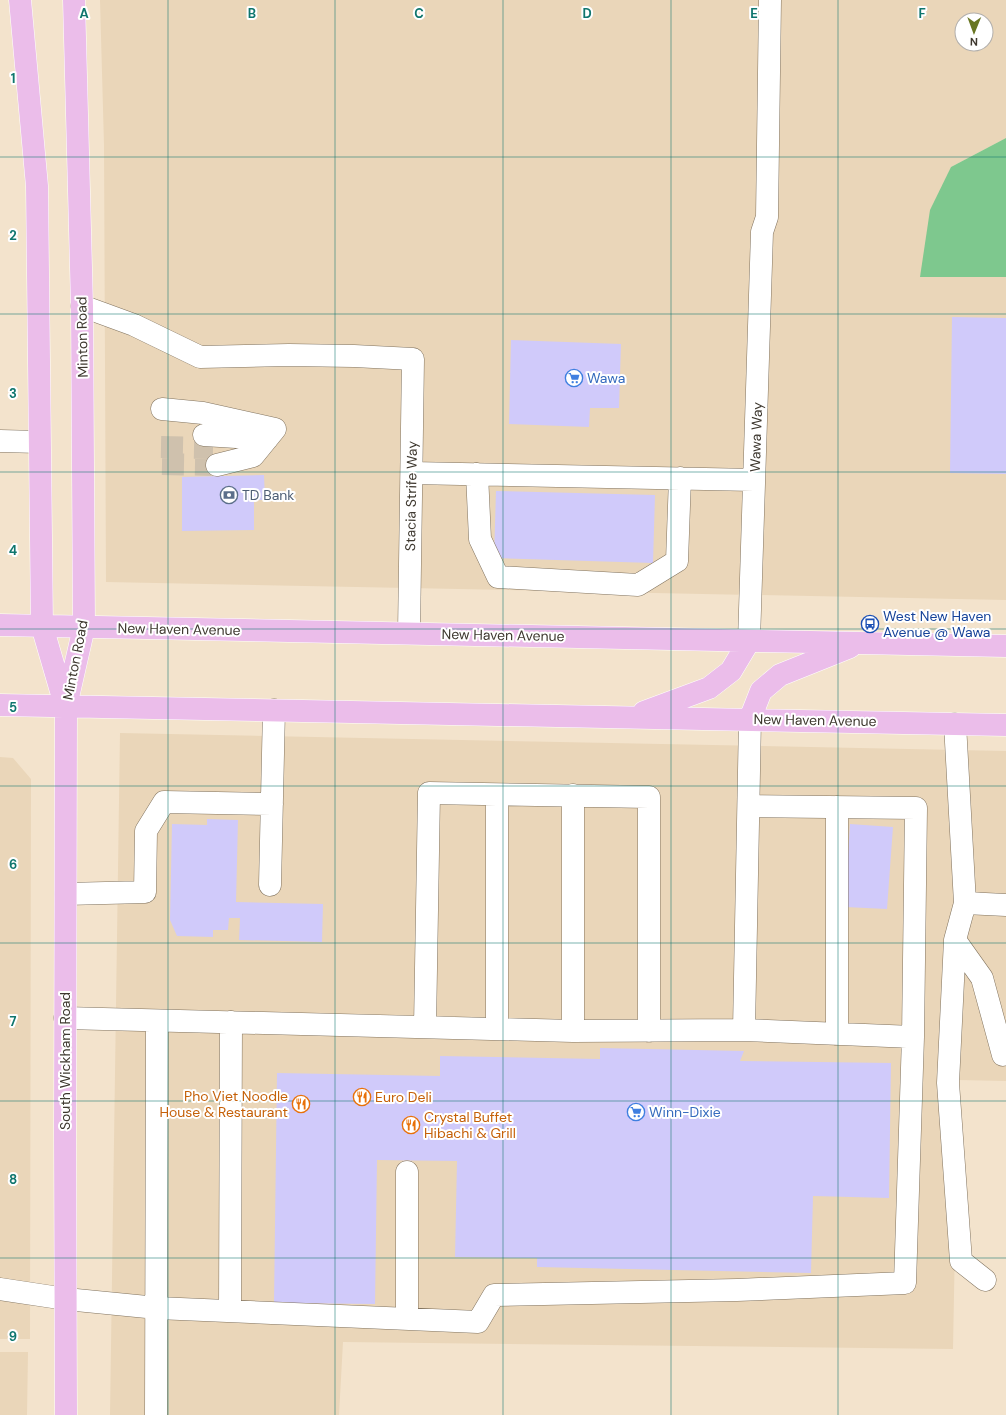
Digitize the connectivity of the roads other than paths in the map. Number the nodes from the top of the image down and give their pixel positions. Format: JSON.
{"nodes":[{"id":1,"x":20,"y":0,"type":"edge"},
{"id":2,"x":74,"y":0,"type":"edge"},
{"id":3,"x":770,"y":0,"type":"edge"},
{"id":4,"x":82,"y":306,"type":"junction"},
{"id":5,"x":162,"y":409,"type":"dead end"},
{"id":6,"x":267,"y":439,"type":"junction"},
{"id":7,"x":0,"y":441,"type":"edge"},
{"id":8,"x":39,"y":442,"type":"junction"},
{"id":9,"x":412,"y":473,"type":"junction"},
{"id":10,"x":477,"y":474,"type":"junction"},
{"id":11,"x":680,"y":478,"type":"junction"},
{"id":12,"x":754,"y":480,"type":"junction"},
{"id":13,"x":0,"y":625,"type":"edge"},
{"id":14,"x":42,"y":626,"type":"junction"},
{"id":15,"x":84,"y":627,"type":"junction"},
{"id":16,"x":409,"y":634,"type":"junction"},
{"id":17,"x":749,"y":641,"type":"junction"},
{"id":18,"x":860,"y":643,"type":"junction"},
{"id":19,"x":1006,"y":646,"type":"edge"},
{"id":20,"x":0,"y":705,"type":"edge"},
{"id":21,"x":66,"y":706,"type":"junction"},
{"id":22,"x":274,"y":710,"type":"junction"},
{"id":23,"x":632,"y":717,"type":"junction"},
{"id":24,"x":750,"y":719,"type":"junction"},
{"id":25,"x":955,"y":724,"type":"junction"},
{"id":26,"x":1006,"y":725,"type":"edge"},
{"id":27,"x":497,"y":794,"type":"junction"},
{"id":28,"x":573,"y":795,"type":"junction"},
{"id":29,"x":272,"y":804,"type":"junction"},
{"id":30,"x":748,"y":806,"type":"junction"},
{"id":31,"x":837,"y":807,"type":"junction"},
{"id":32,"x":270,"y":885,"type":"dead end"},
{"id":33,"x":66,"y":894,"type":"junction"},
{"id":34,"x":966,"y":903,"type":"junction"},
{"id":35,"x":1006,"y":905,"type":"edge"},
{"id":36,"x":955,"y":940,"type":"junction"},
{"id":37,"x":65,"y":1018,"type":"junction"},
{"id":38,"x":157,"y":1021,"type":"junction"},
{"id":39,"x":231,"y":1022,"type":"junction"},
{"id":40,"x":425,"y":1028,"type":"junction"},
{"id":41,"x":497,"y":1029,"type":"junction"},
{"id":42,"x":650,"y":1030,"type":"junction"},
{"id":43,"x":744,"y":1030,"type":"junction"},
{"id":44,"x":573,"y":1031,"type":"junction"},
{"id":45,"x":837,"y":1034,"type":"junction"},
{"id":46,"x":913,"y":1037,"type":"junction"},
{"id":47,"x":1003,"y":1055,"type":"dead end"},
{"id":48,"x":407,"y":1172,"type":"dead end"},
{"id":49,"x":985,"y":1280,"type":"dead end"},
{"id":50,"x":0,"y":1289,"type":"edge"},
{"id":51,"x":66,"y":1299,"type":"junction"},
{"id":52,"x":157,"y":1308,"type":"junction"},
{"id":53,"x":230,"y":1312,"type":"junction"},
{"id":54,"x":407,"y":1319,"type":"junction"},
{"id":55,"x":66,"y":1415,"type":"edge"},
{"id":56,"x":156,"y":1415,"type":"edge"}],
"edges":[{"from":1,"to":8,"type":"main road","name":"Minton Road"},
{"from":2,"to":4,"type":"main road","name":"Minton Road"},
{"from":3,"to":12,"type":"lane","name":"Wawa Way"},
{"from":4,"to":9,"type":"lane","name":"Stacia Strife Way"},
{"from":4,"to":15,"type":"main road","name":"Minton Road"},
{"from":5,"to":6,"type":"lane"},
{"from":6,"to":6,"type":"lane"},
{"from":7,"to":8,"type":"lane"},
{"from":8,"to":14,"type":"main road","name":"Minton Road"},
{"from":9,"to":10,"type":"lane"},
{"from":9,"to":16,"type":"lane","name":"Stacia Strife Way"},
{"from":10,"to":11,"type":"lane"},
{"from":10,"to":11,"type":"lane"},
{"from":11,"to":12,"type":"lane"},
{"from":12,"to":17,"type":"lane","name":"Wawa Way"},
{"from":13,"to":14,"type":"main road","name":"New Haven Avenue"},
{"from":14,"to":15,"type":"main road","name":"New Haven Avenue"},
{"from":14,"to":21,"type":"main road","name":"Minton Road"},
{"from":15,"to":16,"type":"main road","name":"New Haven Avenue"},
{"from":15,"to":21,"type":"main road","name":"Minton Road"},
{"from":16,"to":17,"type":"main road","name":"New Haven Avenue"},
{"from":17,"to":18,"type":"main road","name":"New Haven Avenue"},
{"from":17,"to":23,"type":"main road"},
{"from":18,"to":19,"type":"main road","name":"New Haven Avenue"},
{"from":18,"to":24,"type":"main road"},
{"from":20,"to":21,"type":"main road","name":"New Haven Avenue"},
{"from":21,"to":22,"type":"main road","name":"New Haven Avenue"},
{"from":21,"to":33,"type":"main road","name":"South Wickham Road"},
{"from":22,"to":23,"type":"main road","name":"New Haven Avenue"},
{"from":22,"to":29,"type":"lane"},
{"from":23,"to":24,"type":"main road","name":"New Haven Avenue"},
{"from":24,"to":25,"type":"main road","name":"New Haven Avenue"},
{"from":24,"to":30,"type":"lane"},
{"from":25,"to":26,"type":"main road","name":"New Haven Avenue"},
{"from":25,"to":34,"type":"lane"},
{"from":27,"to":28,"type":"lane"},
{"from":27,"to":40,"type":"lane"},
{"from":27,"to":41,"type":"lane"},
{"from":28,"to":42,"type":"lane"},
{"from":28,"to":44,"type":"lane"},
{"from":29,"to":32,"type":"lane"},
{"from":29,"to":33,"type":"lane"},
{"from":30,"to":31,"type":"lane"},
{"from":30,"to":43,"type":"lane"},
{"from":31,"to":45,"type":"lane"},
{"from":31,"to":46,"type":"lane"},
{"from":33,"to":37,"type":"main road","name":"South Wickham Road"},
{"from":34,"to":35,"type":"lane"},
{"from":34,"to":36,"type":"lane"},
{"from":36,"to":47,"type":"lane"},
{"from":36,"to":49,"type":"lane"},
{"from":37,"to":38,"type":"lane"},
{"from":37,"to":51,"type":"main road","name":"South Wickham Road"},
{"from":38,"to":39,"type":"lane"},
{"from":38,"to":52,"type":"lane"},
{"from":39,"to":40,"type":"lane"},
{"from":39,"to":53,"type":"lane"},
{"from":40,"to":41,"type":"lane"},
{"from":41,"to":44,"type":"lane"},
{"from":42,"to":43,"type":"lane"},
{"from":42,"to":44,"type":"lane"},
{"from":43,"to":45,"type":"lane"},
{"from":45,"to":46,"type":"lane"},
{"from":46,"to":54,"type":"lane"},
{"from":48,"to":54,"type":"lane"},
{"from":50,"to":51,"type":"lane"},
{"from":51,"to":52,"type":"lane"},
{"from":51,"to":55,"type":"main road","name":"South Wickham Road"},
{"from":52,"to":53,"type":"lane"},
{"from":52,"to":56,"type":"lane"},
{"from":53,"to":54,"type":"lane"}]}
